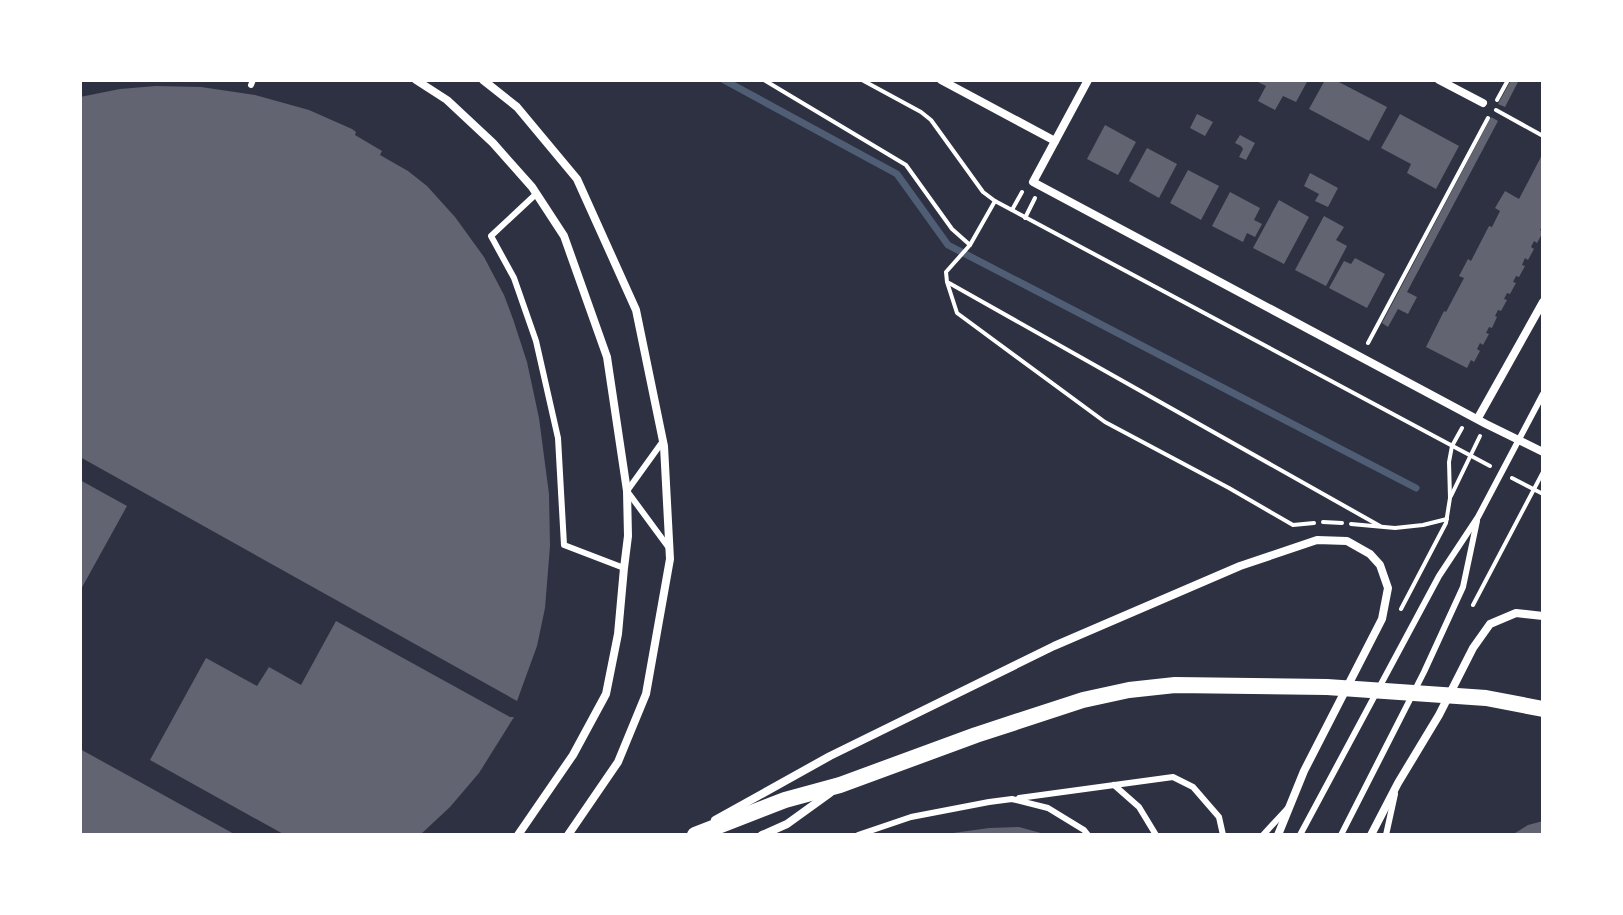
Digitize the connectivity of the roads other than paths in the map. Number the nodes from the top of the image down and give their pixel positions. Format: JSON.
{"nodes":[{"id":1,"x":416,"y":80,"type":"edge"},
{"id":2,"x":483,"y":80,"type":"edge"},
{"id":3,"x":941,"y":80,"type":"edge"},
{"id":4,"x":1088,"y":80,"type":"edge"},
{"id":5,"x":1439,"y":80,"type":"edge"},
{"id":6,"x":1483,"y":103,"type":"dead end"},
{"id":7,"x":1055,"y":141,"type":"junction"},
{"id":8,"x":536,"y":194,"type":"junction"},
{"id":9,"x":1543,"y":302,"type":"edge"},
{"id":10,"x":1543,"y":394,"type":"edge"},
{"id":11,"x":1478,"y":419,"type":"junction"},
{"id":12,"x":1519,"y":439,"type":"junction"},
{"id":13,"x":663,"y":441,"type":"junction"},
{"id":14,"x":1543,"y":452,"type":"edge"},
{"id":15,"x":627,"y":491,"type":"junction"},
{"id":16,"x":1478,"y":517,"type":"junction"},
{"id":17,"x":670,"y":549,"type":"junction"},
{"id":18,"x":624,"y":568,"type":"junction"},
{"id":19,"x":1543,"y":616,"type":"edge"},
{"id":20,"x":1543,"y":709,"type":"edge"},
{"id":21,"x":1398,"y":783,"type":"junction"},
{"id":22,"x":840,"y":785,"type":"junction"},
{"id":23,"x":1114,"y":785,"type":"junction"},
{"id":24,"x":1012,"y":799,"type":"junction"},
{"id":25,"x":1291,"y":805,"type":"junction"},
{"id":26,"x":518,"y":835,"type":"edge"},
{"id":27,"x":568,"y":835,"type":"edge"},
{"id":28,"x":688,"y":835,"type":"edge"},
{"id":29,"x":695,"y":835,"type":"edge"},
{"id":30,"x":762,"y":835,"type":"edge"},
{"id":31,"x":858,"y":835,"type":"edge"},
{"id":32,"x":1088,"y":835,"type":"edge"},
{"id":33,"x":1156,"y":835,"type":"edge"},
{"id":34,"x":1223,"y":835,"type":"edge"},
{"id":35,"x":1263,"y":835,"type":"edge"},
{"id":36,"x":1278,"y":835,"type":"edge"},
{"id":37,"x":1300,"y":835,"type":"edge"},
{"id":38,"x":1341,"y":835,"type":"edge"},
{"id":39,"x":1371,"y":835,"type":"edge"},
{"id":40,"x":1386,"y":835,"type":"edge"}],
"edges":[{"from":1,"to":8,"type":"street"},
{"from":2,"to":13,"type":"street"},
{"from":3,"to":7,"type":"street"},
{"from":4,"to":7,"type":"street"},
{"from":5,"to":6,"type":"street"},
{"from":7,"to":11,"type":"street"},
{"from":8,"to":15,"type":"street"},
{"from":8,"to":18,"type":"lane"},
{"from":9,"to":11,"type":"street"},
{"from":10,"to":12,"type":"lane"},
{"from":11,"to":12,"type":"street"},
{"from":12,"to":14,"type":"street"},
{"from":12,"to":16,"type":"lane"},
{"from":13,"to":15,"type":"lane"},
{"from":13,"to":17,"type":"street"},
{"from":15,"to":17,"type":"lane"},
{"from":15,"to":18,"type":"street"},
{"from":16,"to":37,"type":"lane"},
{"from":16,"to":38,"type":"lane"},
{"from":17,"to":27,"type":"street"},
{"from":18,"to":26,"type":"street"},
{"from":19,"to":21,"type":"street"},
{"from":20,"to":22,"type":"main road"},
{"from":21,"to":39,"type":"street"},
{"from":21,"to":40,"type":"lane"},
{"from":22,"to":29,"type":"main road"},
{"from":22,"to":30,"type":"street"},
{"from":23,"to":24,"type":"lane"},
{"from":23,"to":33,"type":"lane"},
{"from":23,"to":34,"type":"lane"},
{"from":24,"to":31,"type":"lane"},
{"from":24,"to":32,"type":"lane"},
{"from":25,"to":28,"type":"street"},
{"from":25,"to":35,"type":"lane"},
{"from":25,"to":36,"type":"street"}]}
